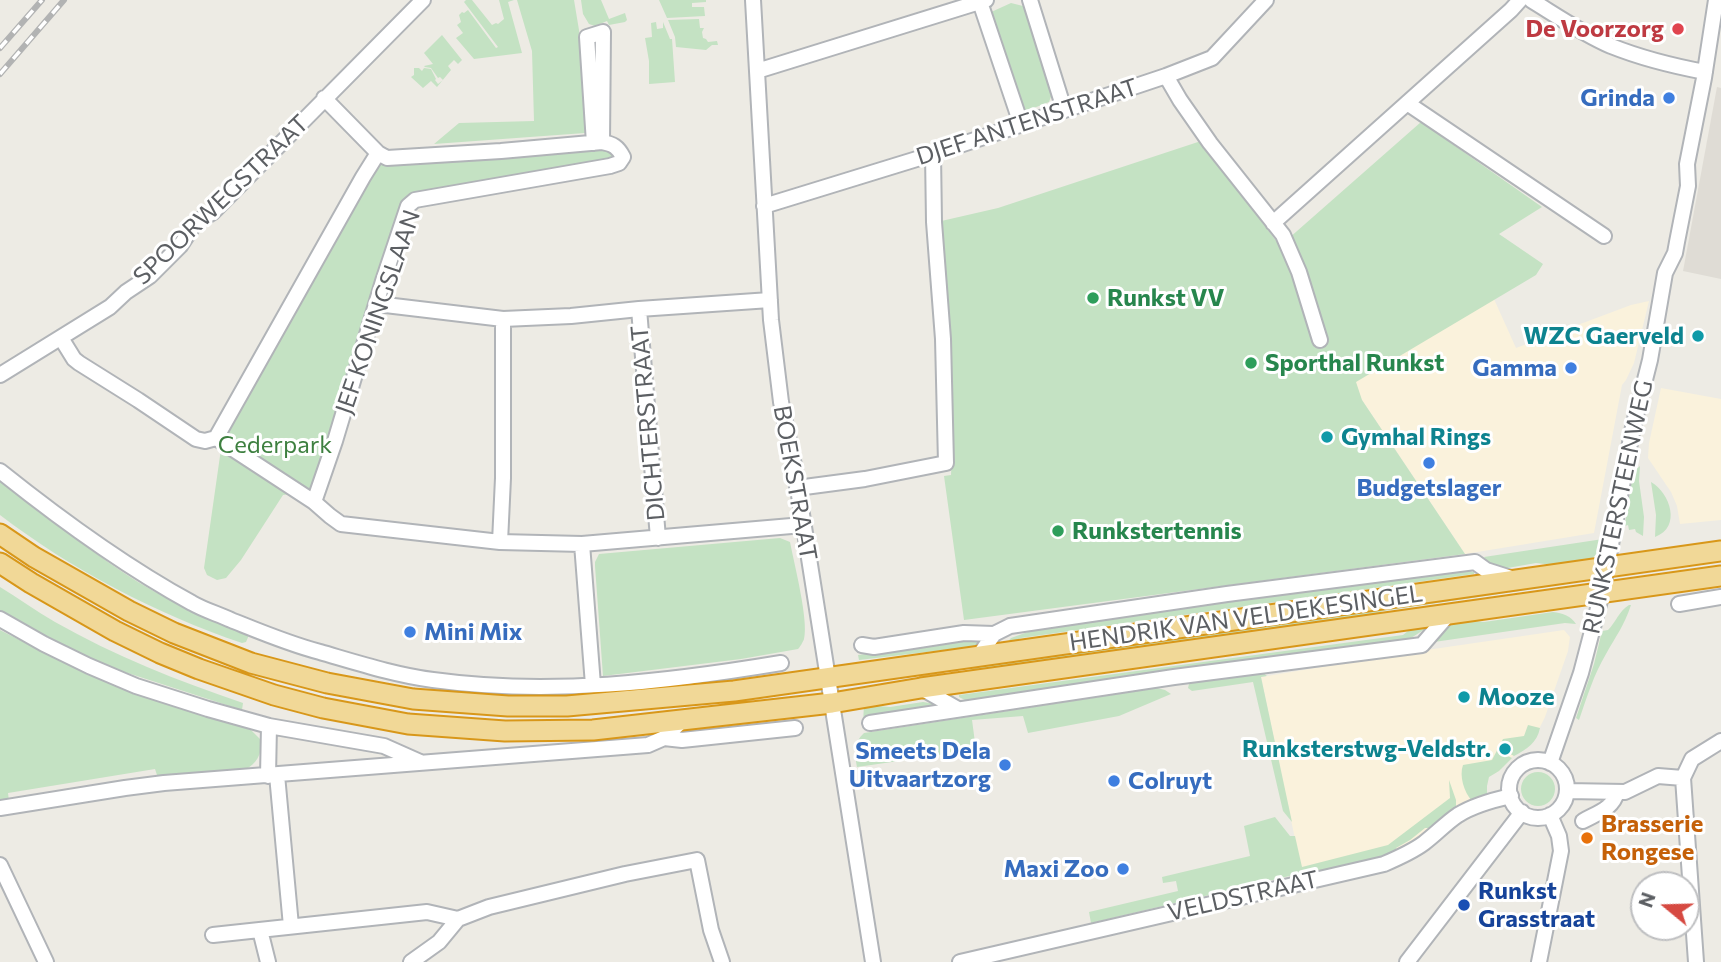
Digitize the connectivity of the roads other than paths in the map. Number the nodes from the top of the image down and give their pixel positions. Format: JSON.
{"nodes":[{"id":1,"x":423,"y":0,"type":"edge"},
{"id":2,"x":753,"y":0,"type":"edge"},
{"id":3,"x":1030,"y":0,"type":"edge"},
{"id":4,"x":1266,"y":0,"type":"edge"},
{"id":5,"x":1520,"y":0,"type":"edge"},
{"id":6,"x":1531,"y":0,"type":"edge"},
{"id":7,"x":1716,"y":0,"type":"edge"},
{"id":8,"x":983,"y":1,"type":"edge"},
{"id":9,"x":757,"y":71,"type":"junction"},
{"id":10,"x":1705,"y":72,"type":"junction"},
{"id":11,"x":1166,"y":76,"type":"junction"},
{"id":12,"x":324,"y":99,"type":"junction"},
{"id":13,"x":1407,"y":103,"type":"junction"},
{"id":14,"x":1064,"y":109,"type":"junction"},
{"id":15,"x":1021,"y":124,"type":"junction"},
{"id":16,"x":598,"y":142,"type":"junction"},
{"id":17,"x":378,"y":153,"type":"junction"},
{"id":18,"x":933,"y":154,"type":"junction"},
{"id":19,"x":764,"y":206,"type":"junction"},
{"id":20,"x":1273,"y":223,"type":"junction"},
{"id":21,"x":1604,"y":236,"type":"dead end"},
{"id":22,"x":770,"y":300,"type":"junction"},
{"id":23,"x":376,"y":304,"type":"junction"},
{"id":24,"x":639,"y":309,"type":"junction"},
{"id":25,"x":503,"y":319,"type":"junction"},
{"id":26,"x":61,"y":338,"type":"junction"},
{"id":27,"x":1320,"y":340,"type":"dead end"},
{"id":28,"x":0,"y":375,"type":"edge"},
{"id":29,"x":216,"y":438,"type":"junction"},
{"id":30,"x":0,"y":471,"type":"edge"},
{"id":31,"x":797,"y":488,"type":"junction"},
{"id":32,"x":314,"y":502,"type":"junction"},
{"id":33,"x":803,"y":525,"type":"junction"},
{"id":34,"x":0,"y":534,"type":"edge"},
{"id":35,"x":658,"y":538,"type":"junction"},
{"id":36,"x":500,"y":542,"type":"junction"},
{"id":37,"x":582,"y":544,"type":"junction"},
{"id":38,"x":1721,"y":551,"type":"edge"},
{"id":39,"x":0,"y":563,"type":"edge"},
{"id":40,"x":1607,"y":567,"type":"junction"},
{"id":41,"x":1721,"y":576,"type":"edge"},
{"id":42,"x":1515,"y":579,"type":"junction"},
{"id":43,"x":1698,"y":580,"type":"junction"},
{"id":44,"x":1721,"y":585,"type":"edge"},
{"id":45,"x":1602,"y":593,"type":"junction"},
{"id":46,"x":1721,"y":597,"type":"edge"},
{"id":47,"x":1679,"y":604,"type":"dead end"},
{"id":48,"x":1448,"y":615,"type":"junction"},
{"id":49,"x":0,"y":619,"type":"edge"},
{"id":50,"x":994,"y":634,"type":"junction"},
{"id":51,"x":862,"y":645,"type":"dead end"},
{"id":52,"x":978,"y":657,"type":"junction"},
{"id":53,"x":781,"y":663,"type":"dead end"},
{"id":54,"x":710,"y":675,"type":"junction"},
{"id":55,"x":828,"y":677,"type":"junction"},
{"id":56,"x":593,"y":685,"type":"junction"},
{"id":57,"x":922,"y":688,"type":"junction"},
{"id":58,"x":734,"y":691,"type":"junction"},
{"id":59,"x":832,"y":703,"type":"junction"},
{"id":60,"x":960,"y":709,"type":"junction"},
{"id":61,"x":682,"y":721,"type":"junction"},
{"id":62,"x":870,"y":723,"type":"dead end"},
{"id":63,"x":269,"y":726,"type":"junction"},
{"id":64,"x":795,"y":728,"type":"dead end"},
{"id":65,"x":664,"y":738,"type":"junction"},
{"id":66,"x":1721,"y":741,"type":"edge"},
{"id":67,"x":421,"y":763,"type":"junction"},
{"id":68,"x":1550,"y":763,"type":"junction"},
{"id":69,"x":272,"y":775,"type":"junction"},
{"id":70,"x":1682,"y":778,"type":"junction"},
{"id":71,"x":1567,"y":791,"type":"junction"},
{"id":72,"x":1617,"y":792,"type":"junction"},
{"id":73,"x":1511,"y":796,"type":"junction"},
{"id":74,"x":0,"y":808,"type":"edge"},
{"id":75,"x":1521,"y":812,"type":"junction"},
{"id":76,"x":1550,"y":815,"type":"junction"},
{"id":77,"x":1583,"y":821,"type":"dead end"},
{"id":78,"x":0,"y":865,"type":"edge"},
{"id":79,"x":458,"y":919,"type":"junction"},
{"id":80,"x":291,"y":926,"type":"junction"},
{"id":81,"x":260,"y":930,"type":"junction"},
{"id":82,"x":213,"y":935,"type":"dead end"},
{"id":83,"x":46,"y":962,"type":"edge"},
{"id":84,"x":268,"y":962,"type":"edge"},
{"id":85,"x":411,"y":962,"type":"edge"},
{"id":86,"x":722,"y":962,"type":"edge"},
{"id":87,"x":873,"y":962,"type":"edge"},
{"id":88,"x":960,"y":962,"type":"edge"},
{"id":89,"x":1407,"y":962,"type":"edge"},
{"id":90,"x":1539,"y":962,"type":"edge"},
{"id":91,"x":1696,"y":962,"type":"edge"}],
"edges":[{"from":1,"to":12,"type":"street","name":"SPOORWEGSTRAAT"},
{"from":2,"to":9,"type":"street","name":"BOEKSTRAAT"},
{"from":3,"to":14,"type":"street"},
{"from":4,"to":11,"type":"street","name":"DJEF ANTENSTRAAT"},
{"from":5,"to":13,"type":"street"},
{"from":6,"to":10,"type":"street"},
{"from":7,"to":10,"type":"street","name":"RUNKSTERSTEENWEG"},
{"from":8,"to":9,"type":"street"},
{"from":8,"to":15,"type":"street"},
{"from":9,"to":19,"type":"street","name":"BOEKSTRAAT"},
{"from":10,"to":40,"type":"street","name":"RUNKSTERSTEENWEG"},
{"from":11,"to":14,"type":"street","name":"DJEF ANTENSTRAAT"},
{"from":11,"to":20,"type":"street"},
{"from":12,"to":17,"type":"street"},
{"from":12,"to":26,"type":"street","name":"SPOORWEGSTRAAT"},
{"from":13,"to":20,"type":"street"},
{"from":13,"to":21,"type":"street"},
{"from":14,"to":15,"type":"street","name":"DJEF ANTENSTRAAT"},
{"from":15,"to":18,"type":"street","name":"DJEF ANTENSTRAAT"},
{"from":16,"to":16,"type":"street"},
{"from":16,"to":17,"type":"street"},
{"from":16,"to":23,"type":"street","name":"JEF KONINGSLAAN"},
{"from":17,"to":29,"type":"street"},
{"from":18,"to":19,"type":"street","name":"DJEF ANTENSTRAAT"},
{"from":18,"to":31,"type":"street"},
{"from":19,"to":22,"type":"street","name":"BOEKSTRAAT"},
{"from":20,"to":27,"type":"street"},
{"from":22,"to":24,"type":"street"},
{"from":22,"to":31,"type":"street","name":"BOEKSTRAAT"},
{"from":23,"to":25,"type":"street"},
{"from":23,"to":32,"type":"street","name":"JEF KONINGSLAAN"},
{"from":24,"to":25,"type":"street"},
{"from":24,"to":35,"type":"street","name":"DICHTERSTRAAT"},
{"from":25,"to":36,"type":"street"},
{"from":26,"to":28,"type":"street","name":"SPOORWEGSTRAAT"},
{"from":26,"to":29,"type":"street"},
{"from":29,"to":32,"type":"street"},
{"from":30,"to":56,"type":"street"},
{"from":31,"to":33,"type":"street","name":"BOEKSTRAAT"},
{"from":32,"to":36,"type":"street"},
{"from":33,"to":35,"type":"street"},
{"from":33,"to":55,"type":"street","name":"BOEKSTRAAT"},
{"from":34,"to":58,"type":"highway","name":"HENDRIK VAN VELDEKESINGEL"},
{"from":35,"to":37,"type":"street"},
{"from":36,"to":37,"type":"street"},
{"from":37,"to":56,"type":"street"},
{"from":38,"to":40,"type":"highway","name":"HENDRIK VAN VELDEKESINGEL"},
{"from":39,"to":61,"type":"highway","name":"HENDRIK VAN VELDEKESINGEL"},
{"from":40,"to":42,"type":"highway","name":"HENDRIK VAN VELDEKESINGEL"},
{"from":40,"to":45,"type":"street","name":"RUNKSTERSTEENWEG"},
{"from":41,"to":43,"type":"highway","name":"HENDRIK VAN VELDEKESINGEL"},
{"from":42,"to":50,"type":"street","name":"HENDRIK VAN VELDEKESINGEL"},
{"from":42,"to":52,"type":"highway","name":"HENDRIK VAN VELDEKESINGEL"},
{"from":43,"to":44,"type":"street"},
{"from":43,"to":45,"type":"highway","name":"HENDRIK VAN VELDEKESINGEL"},
{"from":45,"to":48,"type":"highway","name":"HENDRIK VAN VELDEKESINGEL"},
{"from":45,"to":68,"type":"street","name":"RUNKSTERSTEENWEG"},
{"from":46,"to":47,"type":"street"},
{"from":48,"to":57,"type":"highway","name":"HENDRIK VAN VELDEKESINGEL"},
{"from":48,"to":60,"type":"street","name":"HENDRIK VAN VELDEKESINGEL"},
{"from":49,"to":63,"type":"street"},
{"from":50,"to":51,"type":"street","name":"HENDRIK VAN VELDEKESINGEL"},
{"from":50,"to":52,"type":"street"},
{"from":52,"to":55,"type":"highway","name":"HENDRIK VAN VELDEKESINGEL"},
{"from":53,"to":54,"type":"street"},
{"from":54,"to":56,"type":"street"},
{"from":54,"to":58,"type":"street"},
{"from":55,"to":58,"type":"highway","name":"HENDRIK VAN VELDEKESINGEL"},
{"from":55,"to":59,"type":"street","name":"BOEKSTRAAT"},
{"from":57,"to":59,"type":"highway","name":"HENDRIK VAN VELDEKESINGEL"},
{"from":57,"to":60,"type":"street"},
{"from":59,"to":61,"type":"highway","name":"HENDRIK VAN VELDEKESINGEL"},
{"from":59,"to":87,"type":"street","name":"BOEKSTRAAT"},
{"from":60,"to":62,"type":"street","name":"HENDRIK VAN VELDEKESINGEL"},
{"from":61,"to":65,"type":"street"},
{"from":63,"to":67,"type":"street"},
{"from":63,"to":69,"type":"street"},
{"from":64,"to":65,"type":"street"},
{"from":65,"to":67,"type":"street"},
{"from":66,"to":70,"type":"street"},
{"from":67,"to":69,"type":"street"},
{"from":68,"to":71,"type":"street"},
{"from":68,"to":73,"type":"street"},
{"from":69,"to":74,"type":"street"},
{"from":69,"to":80,"type":"street"},
{"from":70,"to":72,"type":"street"},
{"from":70,"to":91,"type":"street"},
{"from":71,"to":72,"type":"street"},
{"from":71,"to":76,"type":"street"},
{"from":72,"to":77,"type":"street"},
{"from":73,"to":75,"type":"street"},
{"from":73,"to":88,"type":"street","name":"VELDSTRAAT"},
{"from":75,"to":76,"type":"street"},
{"from":75,"to":89,"type":"street"},
{"from":76,"to":90,"type":"street"},
{"from":78,"to":83,"type":"street"},
{"from":79,"to":80,"type":"street"},
{"from":79,"to":85,"type":"street"},
{"from":79,"to":86,"type":"street"},
{"from":80,"to":81,"type":"street"},
{"from":81,"to":82,"type":"street"},
{"from":81,"to":84,"type":"street"}]}
